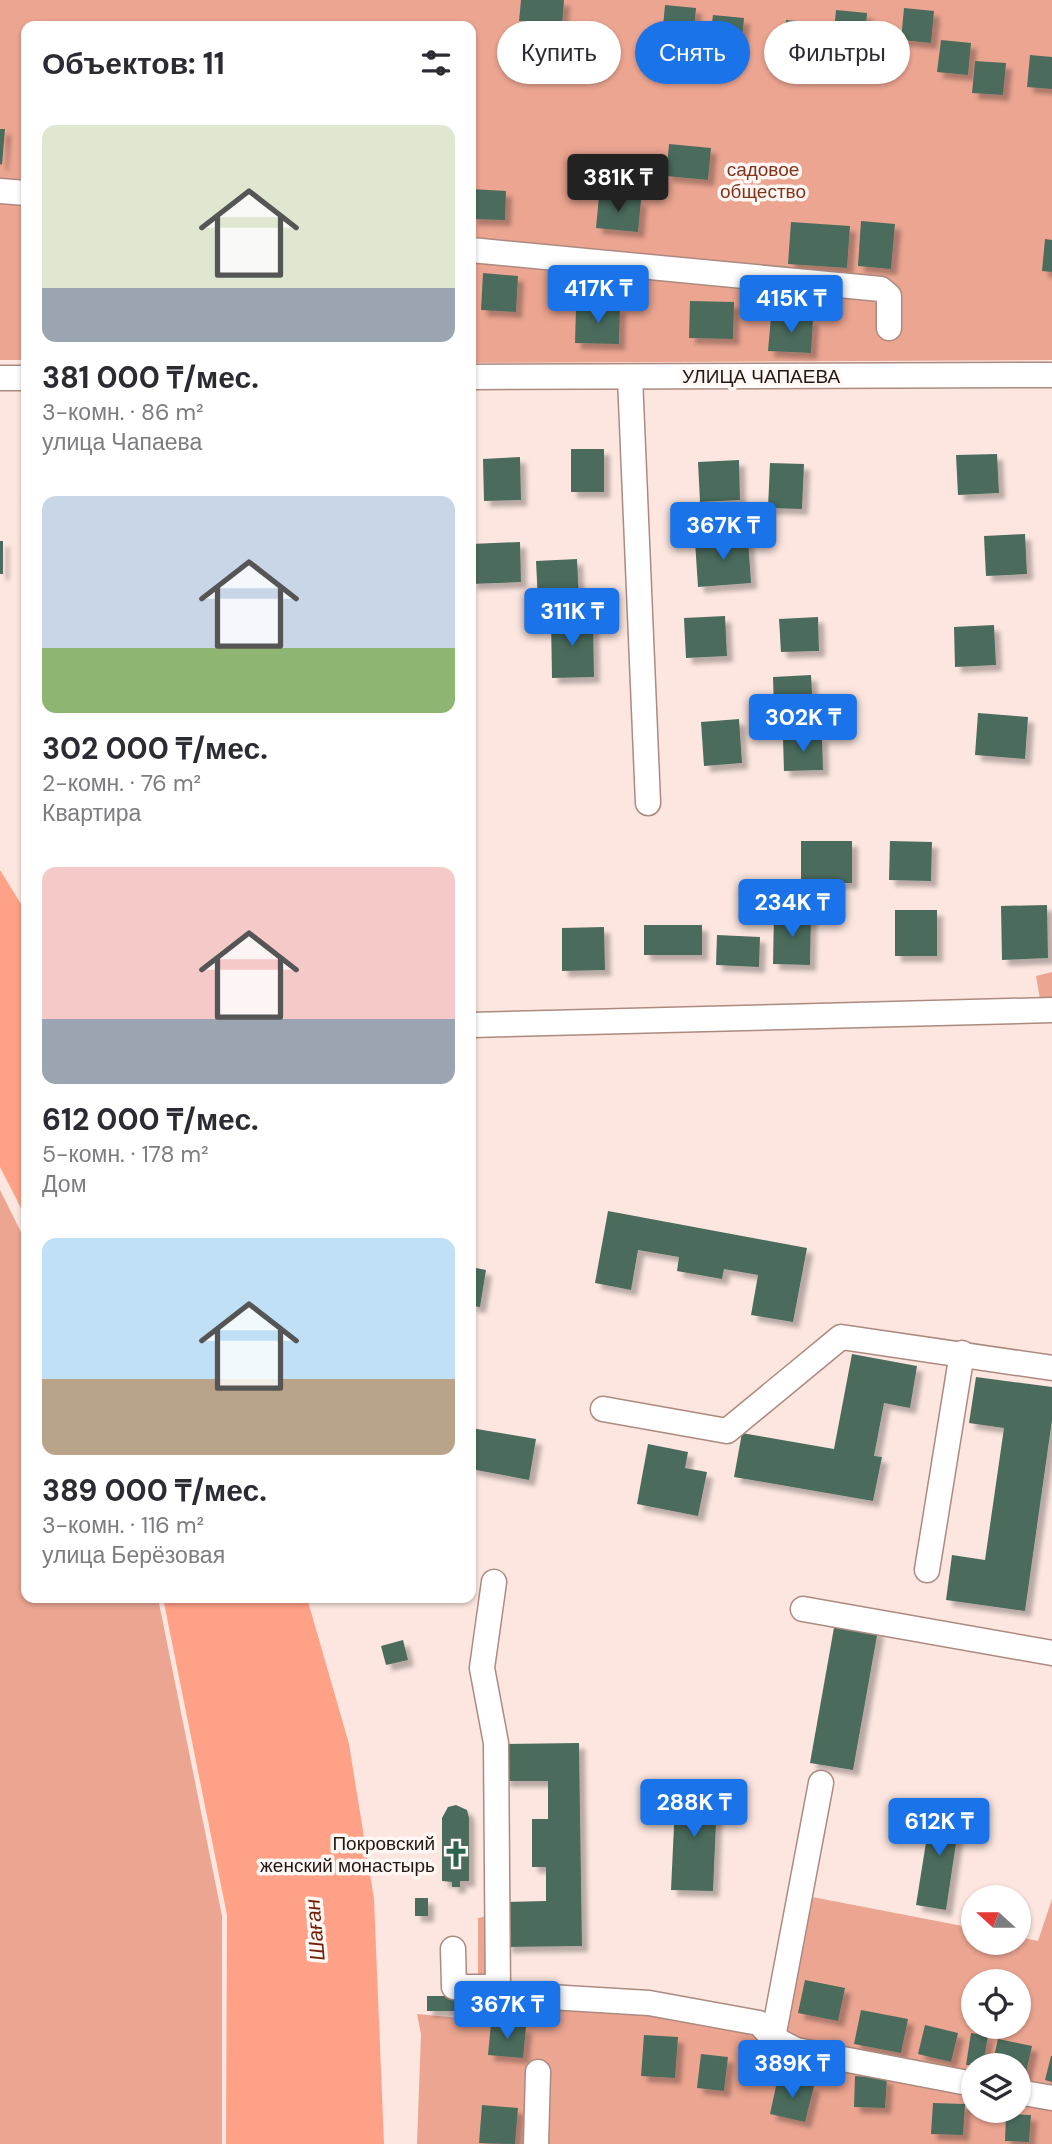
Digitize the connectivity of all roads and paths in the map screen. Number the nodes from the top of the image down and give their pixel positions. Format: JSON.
{"nodes":[{"id":1,"x":0,"y":191,"type":"edge"},
{"id":2,"x":21,"y":193,"type":"edge"},
{"id":3,"x":476,"y":250,"type":"edge"},
{"id":4,"x":889,"y":328,"type":"dead end"},
{"id":5,"x":1052,"y":375,"type":"edge"},
{"id":6,"x":476,"y":377,"type":"edge"},
{"id":7,"x":630,"y":377,"type":"junction"},
{"id":8,"x":0,"y":378,"type":"edge"},
{"id":9,"x":21,"y":378,"type":"edge"},
{"id":10,"x":648,"y":803,"type":"dead end"},
{"id":11,"x":1052,"y":1010,"type":"edge"},
{"id":12,"x":476,"y":1025,"type":"edge"},
{"id":13,"x":962,"y":1353,"type":"junction"},
{"id":14,"x":1052,"y":1368,"type":"edge"},
{"id":15,"x":603,"y":1409,"type":"dead end"},
{"id":16,"x":927,"y":1570,"type":"dead end"},
{"id":17,"x":494,"y":1582,"type":"dead end"},
{"id":18,"x":803,"y":1609,"type":"dead end"},
{"id":19,"x":1052,"y":1653,"type":"edge"},
{"id":20,"x":821,"y":1783,"type":"dead end"},
{"id":21,"x":453,"y":1949,"type":"dead end"},
{"id":22,"x":498,"y":1994,"type":"junction"},
{"id":23,"x":773,"y":2038,"type":"junction"},
{"id":24,"x":538,"y":2072,"type":"dead end"},
{"id":25,"x":961,"y":2082,"type":"edge"},
{"id":26,"x":1031,"y":2094,"type":"edge"},
{"id":27,"x":1052,"y":2098,"type":"edge"},
{"id":28,"x":536,"y":2144,"type":"edge"}],
"edges":[{"from":1,"to":2,"type":"street"},
{"from":3,"to":4,"type":"street"},
{"from":5,"to":7,"type":"street","name":"УЛИЦА ЧАПАЕВА"},
{"from":6,"to":7,"type":"street","name":"УЛИЦА ЧАПАЕВА"},
{"from":7,"to":10,"type":"street"},
{"from":8,"to":9,"type":"street"},
{"from":11,"to":12,"type":"street"},
{"from":13,"to":14,"type":"street"},
{"from":13,"to":15,"type":"street"},
{"from":13,"to":16,"type":"street"},
{"from":17,"to":22,"type":"street"},
{"from":18,"to":19,"type":"street"},
{"from":20,"to":23,"type":"street"},
{"from":21,"to":22,"type":"street"},
{"from":22,"to":23,"type":"street"},
{"from":23,"to":25,"type":"street"},
{"from":24,"to":28,"type":"street"},
{"from":26,"to":27,"type":"street"}]}
